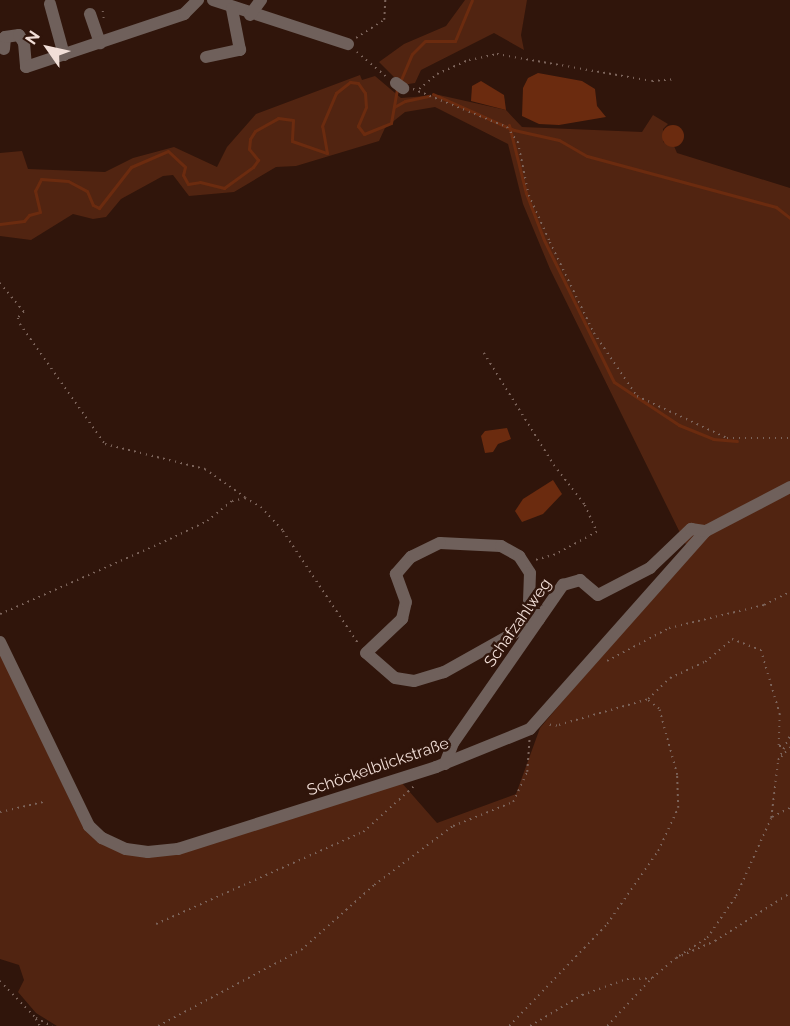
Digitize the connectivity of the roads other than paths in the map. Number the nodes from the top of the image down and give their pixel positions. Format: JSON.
{"nodes":[{"id":1,"x":198,"y":0,"type":"edge"},
{"id":2,"x":261,"y":0,"type":"edge"},
{"id":3,"x":50,"y":4,"type":"dead end"},
{"id":4,"x":224,"y":4,"type":"edge"},
{"id":5,"x":90,"y":14,"type":"dead end"},
{"id":6,"x":250,"y":15,"type":"junction"},
{"id":7,"x":215,"y":17,"type":"dead end"},
{"id":8,"x":100,"y":43,"type":"junction"},
{"id":9,"x":348,"y":44,"type":"road end"},
{"id":10,"x":4,"y":49,"type":"dead end"},
{"id":11,"x":64,"y":55,"type":"junction"},
{"id":12,"x":206,"y":57,"type":"dead end"},
{"id":13,"x":790,"y":487,"type":"edge"},
{"id":14,"x":706,"y":531,"type":"junction"},
{"id":15,"x":539,"y":619,"type":"junction"},
{"id":16,"x":0,"y":642,"type":"edge"},
{"id":17,"x":445,"y":764,"type":"junction"}],
"edges":[{"from":1,"to":8,"type":"street"},
{"from":2,"to":6,"type":"street"},
{"from":3,"to":11,"type":"street"},
{"from":4,"to":6,"type":"street"},
{"from":4,"to":7,"type":"street"},
{"from":4,"to":12,"type":"street"},
{"from":5,"to":8,"type":"street"},
{"from":6,"to":9,"type":"street"},
{"from":8,"to":11,"type":"street"},
{"from":10,"to":11,"type":"street"},
{"from":13,"to":14,"type":"street","name":"Schöckelblickstraße"},
{"from":14,"to":15,"type":"street","name":"Schafzahlweg"},
{"from":14,"to":17,"type":"street","name":"Schöckelblickstraße"},
{"from":15,"to":15,"type":"street"},
{"from":15,"to":17,"type":"street","name":"Schafzahlweg"},
{"from":16,"to":17,"type":"street","name":"Schöckelblickstraße"}]}
